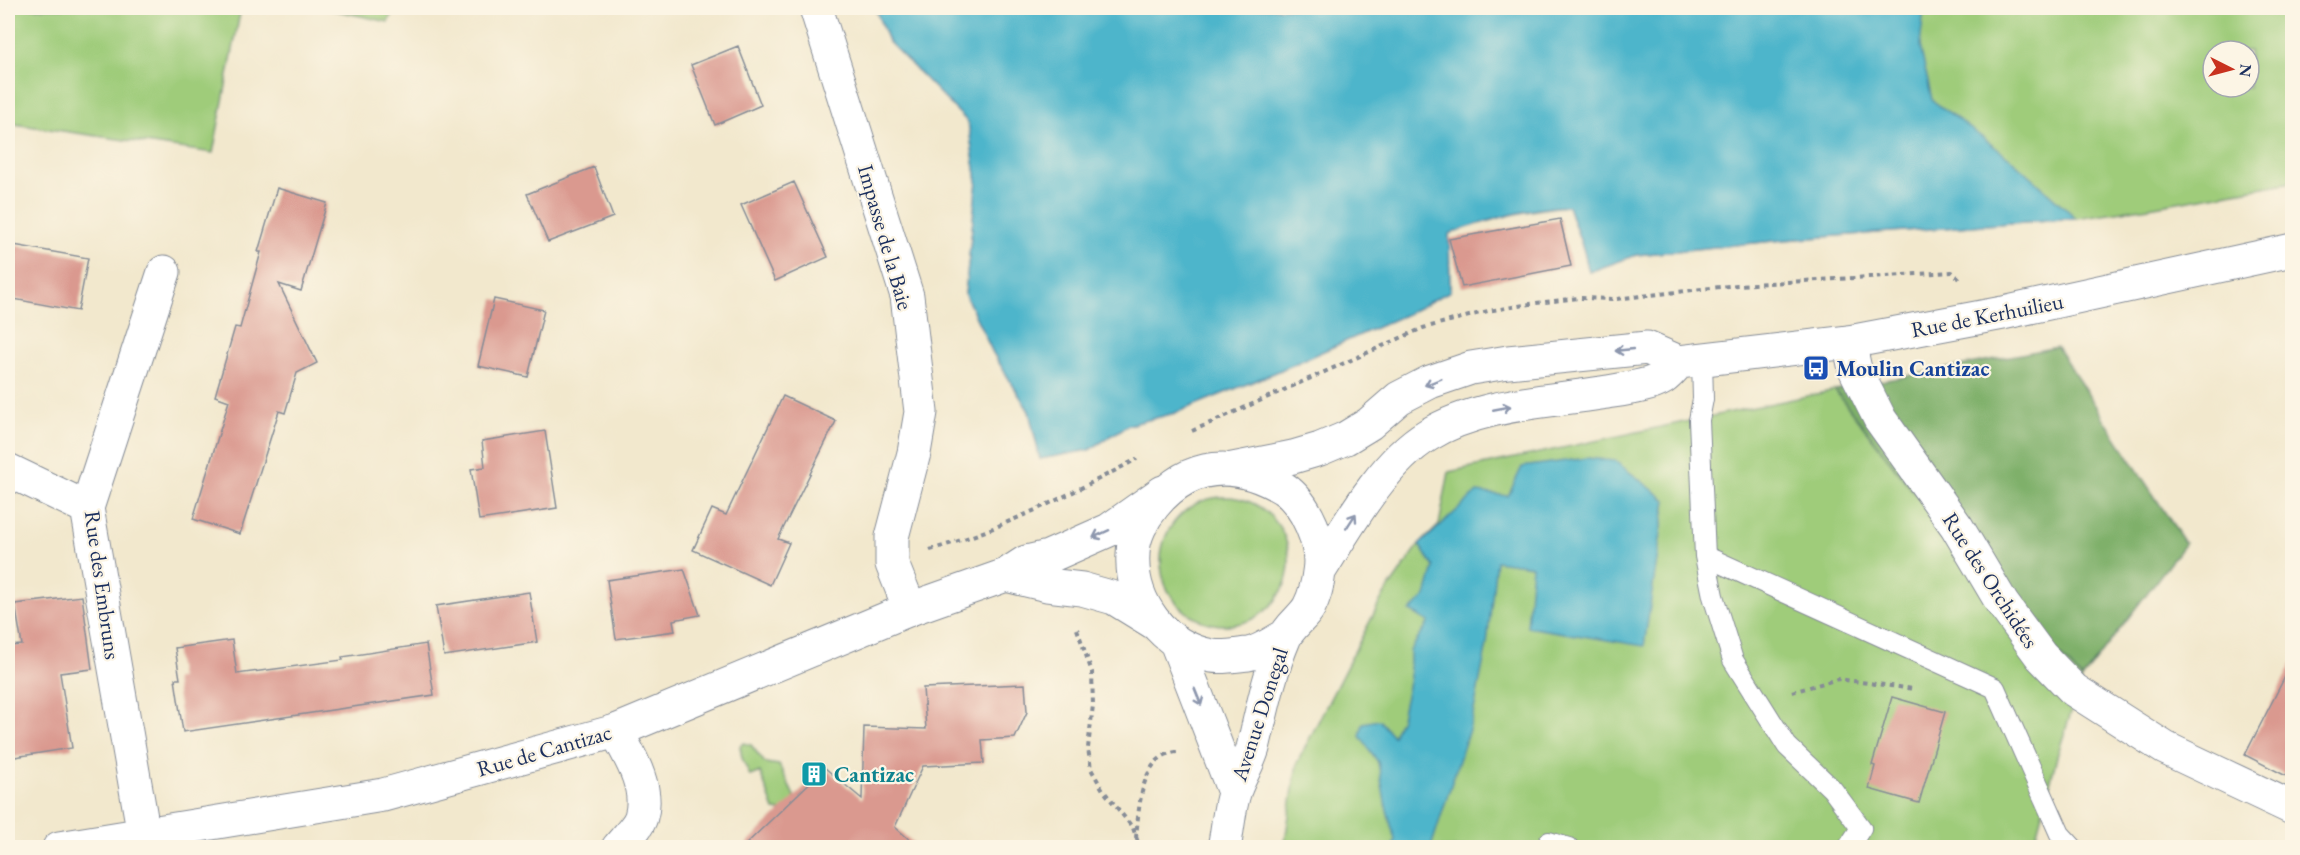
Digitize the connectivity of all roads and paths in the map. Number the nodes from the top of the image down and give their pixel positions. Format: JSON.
{"nodes":[{"id":1,"x":816,"y":8,"type":"edge"},
{"id":2,"x":2292,"y":250,"type":"edge"},
{"id":3,"x":164,"y":272,"type":"dead end"},
{"id":4,"x":1850,"y":342,"type":"junction"},
{"id":5,"x":1691,"y":361,"type":"junction"},
{"id":6,"x":1233,"y":469,"type":"junction"},
{"id":7,"x":8,"y":471,"type":"edge"},
{"id":8,"x":1167,"y":490,"type":"junction"},
{"id":9,"x":1051,"y":502,"type":"dead end"},
{"id":10,"x":87,"y":508,"type":"junction"},
{"id":11,"x":925,"y":551,"type":"dead end"},
{"id":12,"x":1705,"y":556,"type":"junction"},
{"id":13,"x":1320,"y":570,"type":"junction"},
{"id":14,"x":1006,"y":575,"type":"junction"},
{"id":15,"x":910,"y":609,"type":"junction"},
{"id":16,"x":1075,"y":624,"type":"dead end"},
{"id":17,"x":1165,"y":632,"type":"junction"},
{"id":18,"x":1285,"y":636,"type":"junction"},
{"id":19,"x":1919,"y":690,"type":"dead end"},
{"id":20,"x":1760,"y":702,"type":"junction"},
{"id":21,"x":616,"y":730,"type":"junction"},
{"id":22,"x":1180,"y":752,"type":"dead end"},
{"id":23,"x":1234,"y":792,"type":"junction"},
{"id":24,"x":2292,"y":808,"type":"edge"},
{"id":25,"x":144,"y":835,"type":"junction"},
{"id":26,"x":1136,"y":838,"type":"junction"},
{"id":27,"x":1549,"y":842,"type":"dead end"},
{"id":28,"x":59,"y":848,"type":"edge"},
{"id":29,"x":618,"y":848,"type":"edge"},
{"id":30,"x":1140,"y":848,"type":"edge"},
{"id":31,"x":1224,"y":848,"type":"edge"},
{"id":32,"x":1569,"y":848,"type":"edge"},
{"id":33,"x":1848,"y":848,"type":"edge"},
{"id":34,"x":2073,"y":848,"type":"edge"}],
"edges":[{"from":1,"to":15,"type":"street","name":"Impasse de la Baie"},
{"from":2,"to":4,"type":"street","name":"Rue de Kerhuilieu"},
{"from":3,"to":10,"type":"street","name":"Rue des Embruns"},
{"from":4,"to":5,"type":"street","name":"Rue de Kerhuilieu"},
{"from":4,"to":24,"type":"street","name":"Rue des Orchidées"},
{"from":5,"to":6,"type":"street","one_way":true},
{"from":5,"to":12,"type":"lane"},
{"from":13,"to":5,"type":"street","one_way":true},
{"from":6,"to":8,"type":"street"},
{"from":6,"to":13,"type":"street"},
{"from":7,"to":10,"type":"street"},
{"from":8,"to":14,"type":"street","name":"Rue de Cantizac","one_way":true},
{"from":8,"to":17,"type":"street"},
{"from":9,"to":11,"type":"path"},
{"from":10,"to":25,"type":"street","name":"Rue des Embruns"},
{"from":12,"to":20,"type":"lane"},
{"from":12,"to":34,"type":"lane"},
{"from":13,"to":18,"type":"street"},
{"from":14,"to":15,"type":"street","name":"Rue de Cantizac"},
{"from":14,"to":17,"type":"street"},
{"from":15,"to":21,"type":"street","name":"Rue de Cantizac"},
{"from":16,"to":26,"type":"path"},
{"from":17,"to":18,"type":"street"},
{"from":17,"to":23,"type":"street","name":"Avenue Donegal","one_way":true},
{"from":18,"to":23,"type":"street","name":"Avenue Donegal"},
{"from":19,"to":20,"type":"path"},
{"from":20,"to":33,"type":"lane"},
{"from":21,"to":25,"type":"street","name":"Rue de Cantizac"},
{"from":21,"to":29,"type":"street"},
{"from":22,"to":26,"type":"path"},
{"from":23,"to":31,"type":"street","name":"Avenue Donegal"},
{"from":25,"to":28,"type":"street","name":"Rue de Cantizac"},
{"from":26,"to":30,"type":"path"},
{"from":27,"to":32,"type":"lane"}]}
